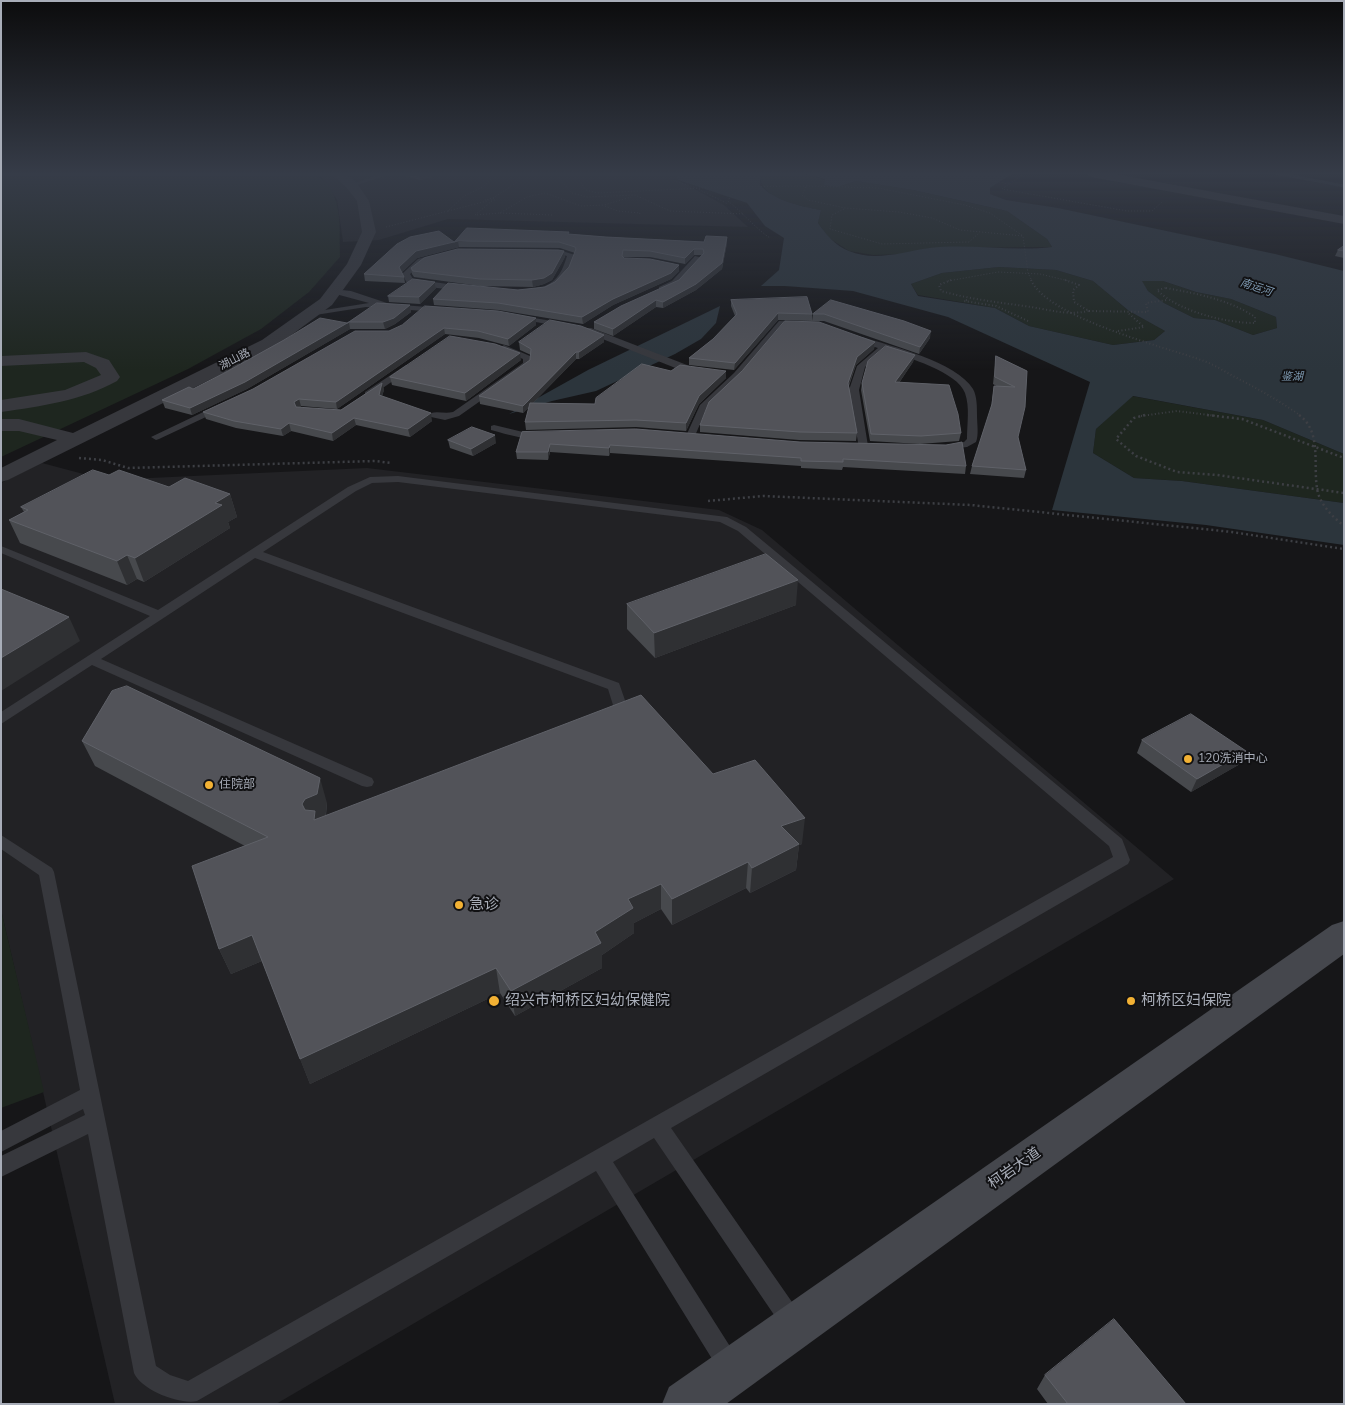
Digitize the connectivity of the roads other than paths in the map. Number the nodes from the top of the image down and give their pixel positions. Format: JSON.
{"nodes":[{"id":1,"x":366,"y":239,"type":"edge"},
{"id":2,"x":698,"y":258,"type":"edge"},
{"id":3,"x":443,"y":289,"type":"joint"},
{"id":4,"x":335,"y":291,"type":"junction"},
{"id":5,"x":650,"y":294,"type":"edge"},
{"id":6,"x":387,"y":306,"type":"junction"},
{"id":7,"x":426,"y":306,"type":"junction"},
{"id":8,"x":452,"y":310,"type":"edge"},
{"id":9,"x":312,"y":314,"type":"junction"},
{"id":10,"x":507,"y":316,"type":"edge"},
{"id":11,"x":411,"y":318,"type":"edge"},
{"id":12,"x":592,"y":324,"type":"edge"},
{"id":13,"x":811,"y":325,"type":"edge"},
{"id":14,"x":584,"y":329,"type":"junction"},
{"id":15,"x":847,"y":335,"type":"edge"},
{"id":16,"x":493,"y":346,"type":"edge"},
{"id":17,"x":884,"y":348,"type":"junction"},
{"id":18,"x":418,"y":360,"type":"edge"},
{"id":19,"x":1,"y":361,"type":"edge"},
{"id":20,"x":702,"y":371,"type":"edge"},
{"id":21,"x":364,"y":397,"type":"edge"},
{"id":22,"x":225,"y":405,"type":"edge"},
{"id":23,"x":1,"y":406,"type":"edge"},
{"id":24,"x":434,"y":415,"type":"dead end"},
{"id":25,"x":1,"y":425,"type":"edge"},
{"id":26,"x":494,"y":428,"type":"dead end"},
{"id":27,"x":551,"y":434,"type":"edge"},
{"id":28,"x":692,"y":436,"type":"edge"},
{"id":29,"x":156,"y":437,"type":"dead end"},
{"id":30,"x":76,"y":439,"type":"junction"},
{"id":31,"x":863,"y":446,"type":"edge"},
{"id":32,"x":936,"y":448,"type":"edge"},
{"id":33,"x":1,"y":476,"type":"edge"},
{"id":34,"x":1,"y":549,"type":"edge"},
{"id":35,"x":254,"y":553,"type":"junction"},
{"id":36,"x":159,"y":615,"type":"junction"},
{"id":37,"x":92,"y":660,"type":"junction"},
{"id":38,"x":1,"y":719,"type":"edge"},
{"id":39,"x":600,"y":721,"type":"edge"},
{"id":40,"x":367,"y":782,"type":"dead end"},
{"id":41,"x":1,"y":841,"type":"edge"},
{"id":42,"x":1344,"y":935,"type":"edge"},
{"id":43,"x":90,"y":1095,"type":"junction"},
{"id":44,"x":96,"y":1120,"type":"junction"},
{"id":45,"x":657,"y":1125,"type":"junction"},
{"id":46,"x":1,"y":1142,"type":"edge"},
{"id":47,"x":599,"y":1158,"type":"junction"},
{"id":48,"x":1,"y":1168,"type":"edge"},
{"id":49,"x":795,"y":1326,"type":"junction"},
{"id":50,"x":732,"y":1370,"type":"junction"},
{"id":51,"x":686,"y":1404,"type":"edge"}],
"edges":[{"from":1,"to":4,"type":"street","name":"湖山路"},
{"from":2,"to":5,"type":"lane"},
{"from":3,"to":3,"type":"lane"},
{"from":4,"to":6,"type":"lane"},
{"from":4,"to":9,"type":"street","name":"湖山路"},
{"from":6,"to":7,"type":"lane"},
{"from":6,"to":9,"type":"lane"},
{"from":7,"to":8,"type":"lane"},
{"from":7,"to":11,"type":"lane"},
{"from":9,"to":30,"type":"street","name":"湖山路"},
{"from":10,"to":14,"type":"lane"},
{"from":12,"to":14,"type":"lane"},
{"from":13,"to":28,"type":"lane"},
{"from":14,"to":20,"type":"lane"},
{"from":15,"to":17,"type":"lane"},
{"from":16,"to":24,"type":"lane"},
{"from":17,"to":31,"type":"lane"},
{"from":17,"to":32,"type":"lane"},
{"from":18,"to":21,"type":"lane"},
{"from":19,"to":23,"type":"street"},
{"from":22,"to":29,"type":"lane"},
{"from":25,"to":30,"type":"street"},
{"from":26,"to":27,"type":"lane"},
{"from":30,"to":33,"type":"street","name":"湖山路"},
{"from":34,"to":36,"type":"lane"},
{"from":35,"to":36,"type":"lane"},
{"from":35,"to":39,"type":"lane"},
{"from":35,"to":45,"type":"lane"},
{"from":36,"to":37,"type":"lane"},
{"from":37,"to":38,"type":"lane"},
{"from":37,"to":40,"type":"lane"},
{"from":41,"to":43,"type":"lane"},
{"from":42,"to":49,"type":"street","name":"柯岩大道"},
{"from":43,"to":44,"type":"lane"},
{"from":43,"to":46,"type":"lane"},
{"from":44,"to":47,"type":"lane"},
{"from":44,"to":48,"type":"lane"},
{"from":45,"to":47,"type":"lane"},
{"from":45,"to":49,"type":"lane"},
{"from":47,"to":50,"type":"lane"},
{"from":49,"to":50,"type":"street","name":"柯岩大道"},
{"from":50,"to":51,"type":"street","name":"柯岩大道"}]}
